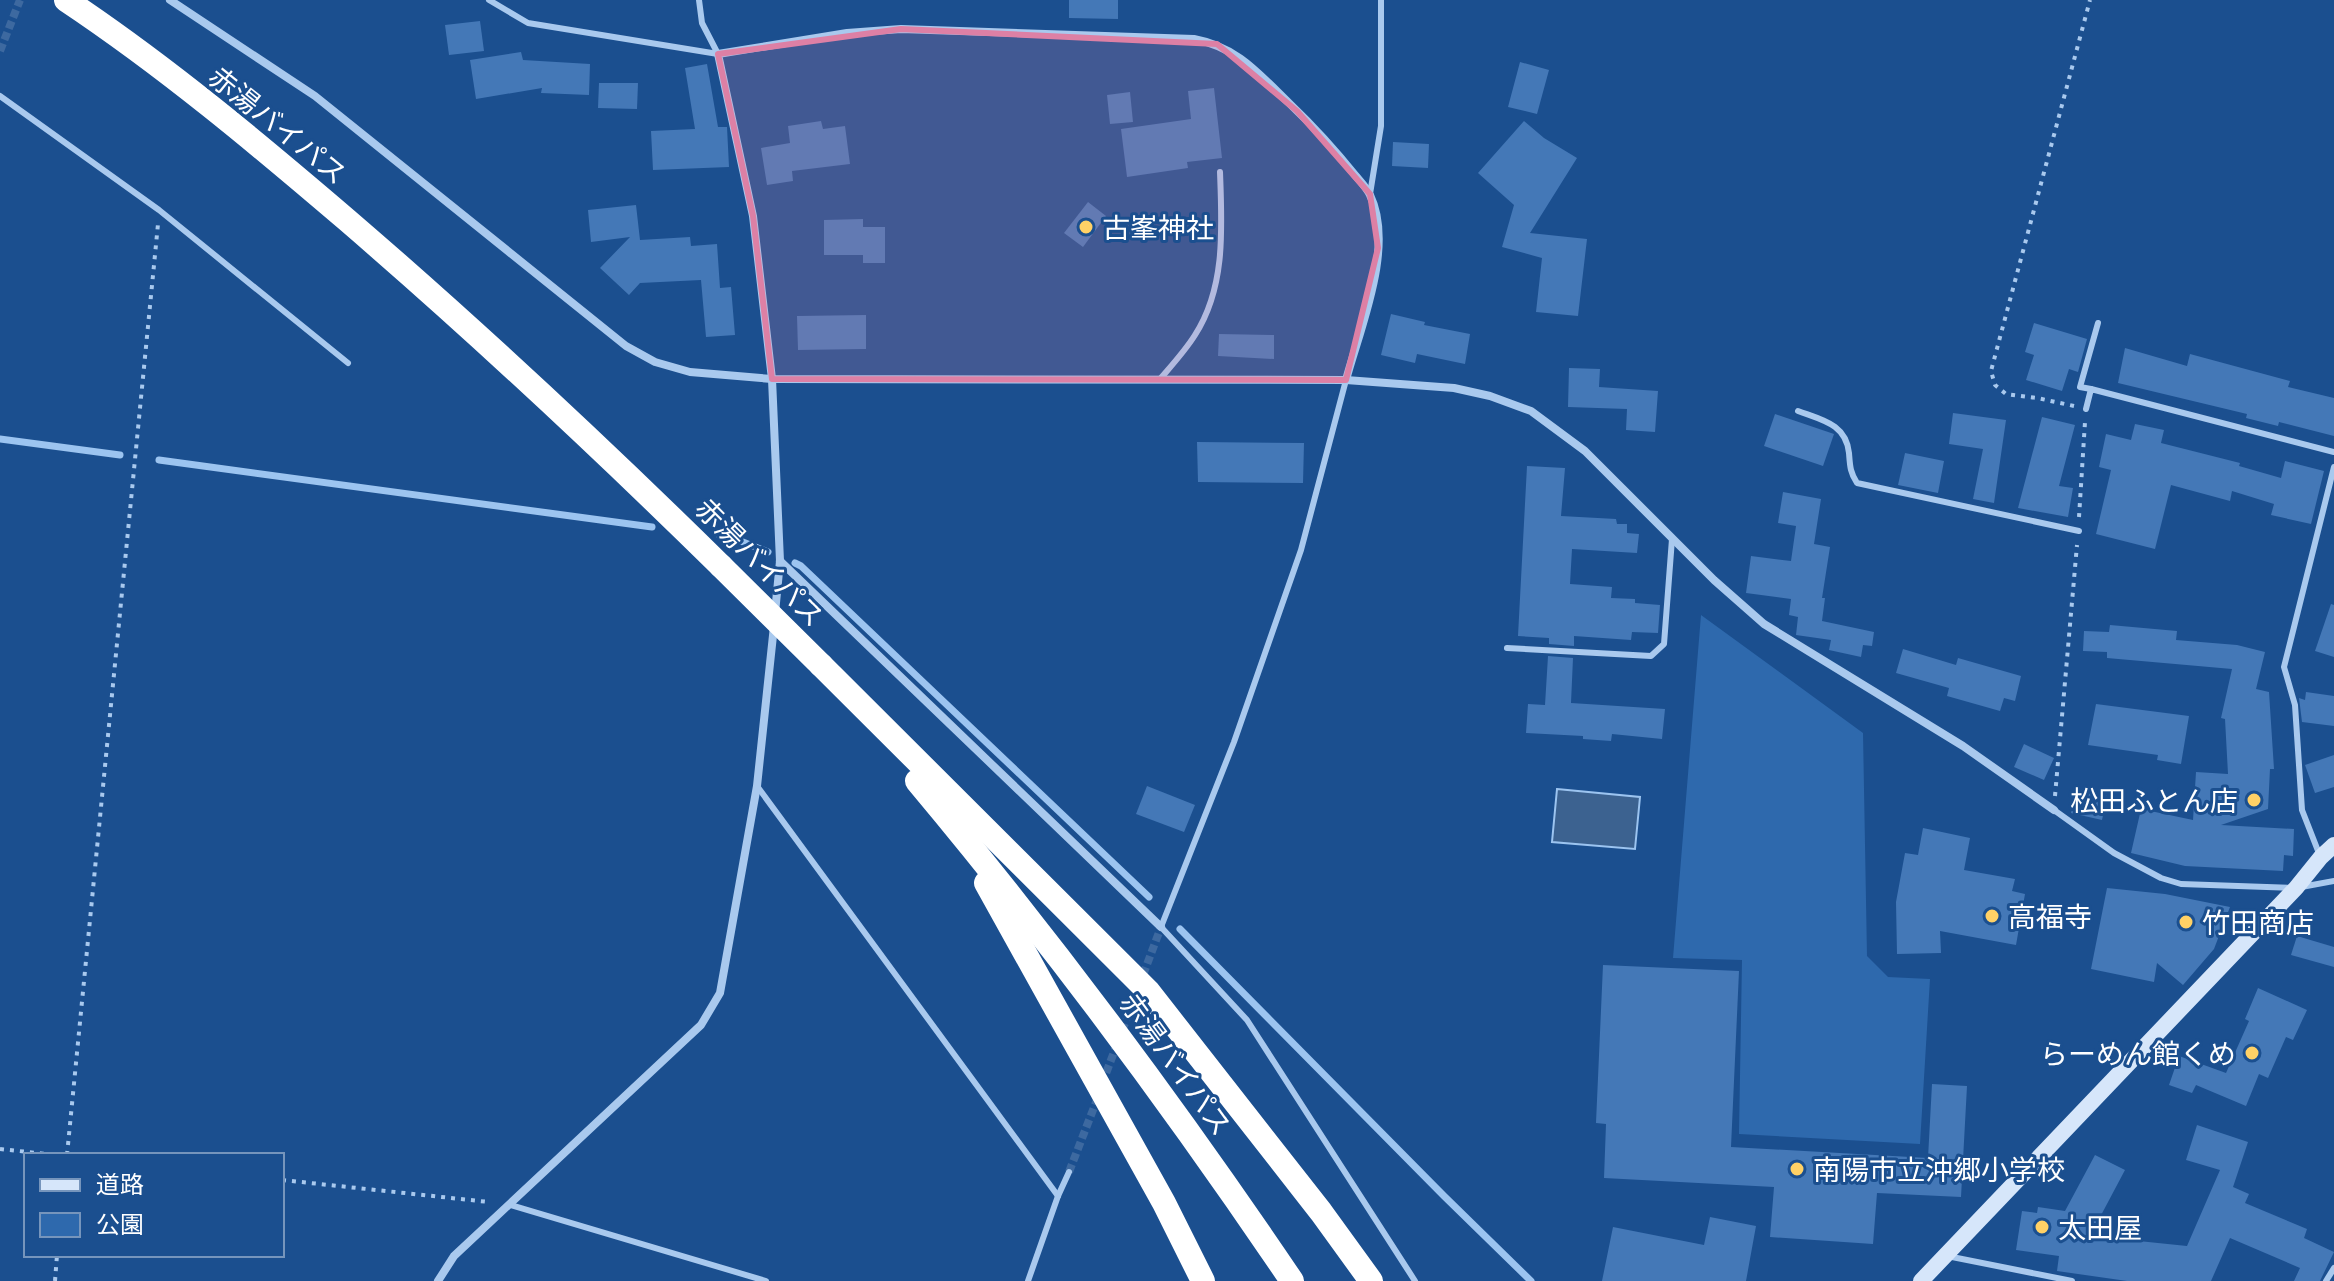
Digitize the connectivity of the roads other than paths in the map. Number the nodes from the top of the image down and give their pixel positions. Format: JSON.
{"nodes":[{"id":1,"x":66,"y":0,"type":"edge"},
{"id":2,"x":170,"y":0,"type":"edge"},
{"id":3,"x":489,"y":0,"type":"edge"},
{"id":4,"x":699,"y":0,"type":"edge"},
{"id":5,"x":1381,"y":0,"type":"edge"},
{"id":6,"x":718,"y":54,"type":"junction"},
{"id":7,"x":0,"y":96,"type":"edge"},
{"id":8,"x":1220,"y":172,"type":"dead end"},
{"id":9,"x":1370,"y":194,"type":"junction"},
{"id":10,"x":2098,"y":323,"type":"dead end"},
{"id":11,"x":348,"y":363,"type":"dead end"},
{"id":12,"x":772,"y":379,"type":"junction"},
{"id":13,"x":1160,"y":379,"type":"junction"},
{"id":14,"x":1346,"y":380,"type":"junction"},
{"id":15,"x":2091,"y":389,"type":"junction"},
{"id":16,"x":2086,"y":409,"type":"road end"},
{"id":17,"x":1798,"y":411,"type":"dead end"},
{"id":18,"x":2334,"y":452,"type":"edge"},
{"id":19,"x":2334,"y":467,"type":"edge"},
{"id":20,"x":2079,"y":531,"type":"road end"},
{"id":21,"x":1672,"y":539,"type":"junction"},
{"id":22,"x":780,"y":561,"type":"junction"},
{"id":23,"x":1507,"y":648,"type":"dead end"},
{"id":24,"x":821,"y":665,"type":"junction"},
{"id":25,"x":757,"y":786,"type":"junction"},
{"id":26,"x":2054,"y":810,"type":"joint"},
{"id":27,"x":953,"y":824,"type":"junction"},
{"id":28,"x":2334,"y":845,"type":"edge"},
{"id":29,"x":2321,"y":857,"type":"junction"},
{"id":30,"x":2334,"y":881,"type":"edge"},
{"id":31,"x":2296,"y":888,"type":"junction"},
{"id":32,"x":1161,"y":927,"type":"junction"},
{"id":33,"x":1069,"y":1172,"type":"tunnel mouth"},
{"id":34,"x":1058,"y":1196,"type":"junction"},
{"id":35,"x":511,"y":1205,"type":"junction"},
{"id":36,"x":1945,"y":1255,"type":"junction"},
{"id":37,"x":2334,"y":1268,"type":"edge"},
{"id":38,"x":438,"y":1281,"type":"edge"},
{"id":39,"x":766,"y":1281,"type":"edge"},
{"id":40,"x":1028,"y":1281,"type":"edge"},
{"id":41,"x":1203,"y":1281,"type":"edge"},
{"id":42,"x":1292,"y":1281,"type":"edge"},
{"id":43,"x":1371,"y":1281,"type":"edge"},
{"id":44,"x":1415,"y":1281,"type":"edge"},
{"id":45,"x":1921,"y":1281,"type":"edge"},
{"id":46,"x":2072,"y":1281,"type":"edge"},
{"id":47,"x":2326,"y":1281,"type":"edge"}],
"edges":[{"from":1,"to":24,"type":"highway","name":"赤湯バイパス","bridge":true},
{"from":2,"to":12,"type":"street"},
{"from":3,"to":6,"type":"lane"},
{"from":4,"to":6,"type":"lane"},
{"from":5,"to":9,"type":"lane"},
{"from":6,"to":9,"type":"street"},
{"from":6,"to":12,"type":"street"},
{"from":7,"to":11,"type":"lane"},
{"from":8,"to":13,"type":"lane"},
{"from":9,"to":14,"type":"street"},
{"from":10,"to":15,"type":"lane"},
{"from":12,"to":13,"type":"street"},
{"from":12,"to":22,"type":"street"},
{"from":13,"to":14,"type":"street"},
{"from":14,"to":21,"type":"street"},
{"from":14,"to":32,"type":"lane"},
{"from":15,"to":16,"type":"lane"},
{"from":15,"to":18,"type":"lane"},
{"from":17,"to":20,"type":"lane"},
{"from":19,"to":29,"type":"lane"},
{"from":21,"to":23,"type":"lane"},
{"from":21,"to":26,"type":"street"},
{"from":22,"to":25,"type":"street"},
{"from":22,"to":32,"type":"street"},
{"from":24,"to":27,"type":"highway","name":"赤湯バイパス"},
{"from":24,"to":43,"type":"highway"},
{"from":25,"to":34,"type":"lane"},
{"from":25,"to":35,"type":"street"},
{"from":26,"to":31,"type":"lane"},
{"from":27,"to":41,"type":"highway"},
{"from":27,"to":42,"type":"highway","name":"赤湯バイパス"},
{"from":28,"to":29,"type":"main road"},
{"from":29,"to":31,"type":"main road"},
{"from":30,"to":31,"type":"lane"},
{"from":31,"to":36,"type":"main road"},
{"from":32,"to":44,"type":"lane"},
{"from":33,"to":34,"type":"lane"},
{"from":34,"to":40,"type":"lane"},
{"from":35,"to":38,"type":"street"},
{"from":35,"to":39,"type":"lane"},
{"from":36,"to":45,"type":"main road"},
{"from":36,"to":46,"type":"lane"},
{"from":37,"to":47,"type":"lane"}]}
